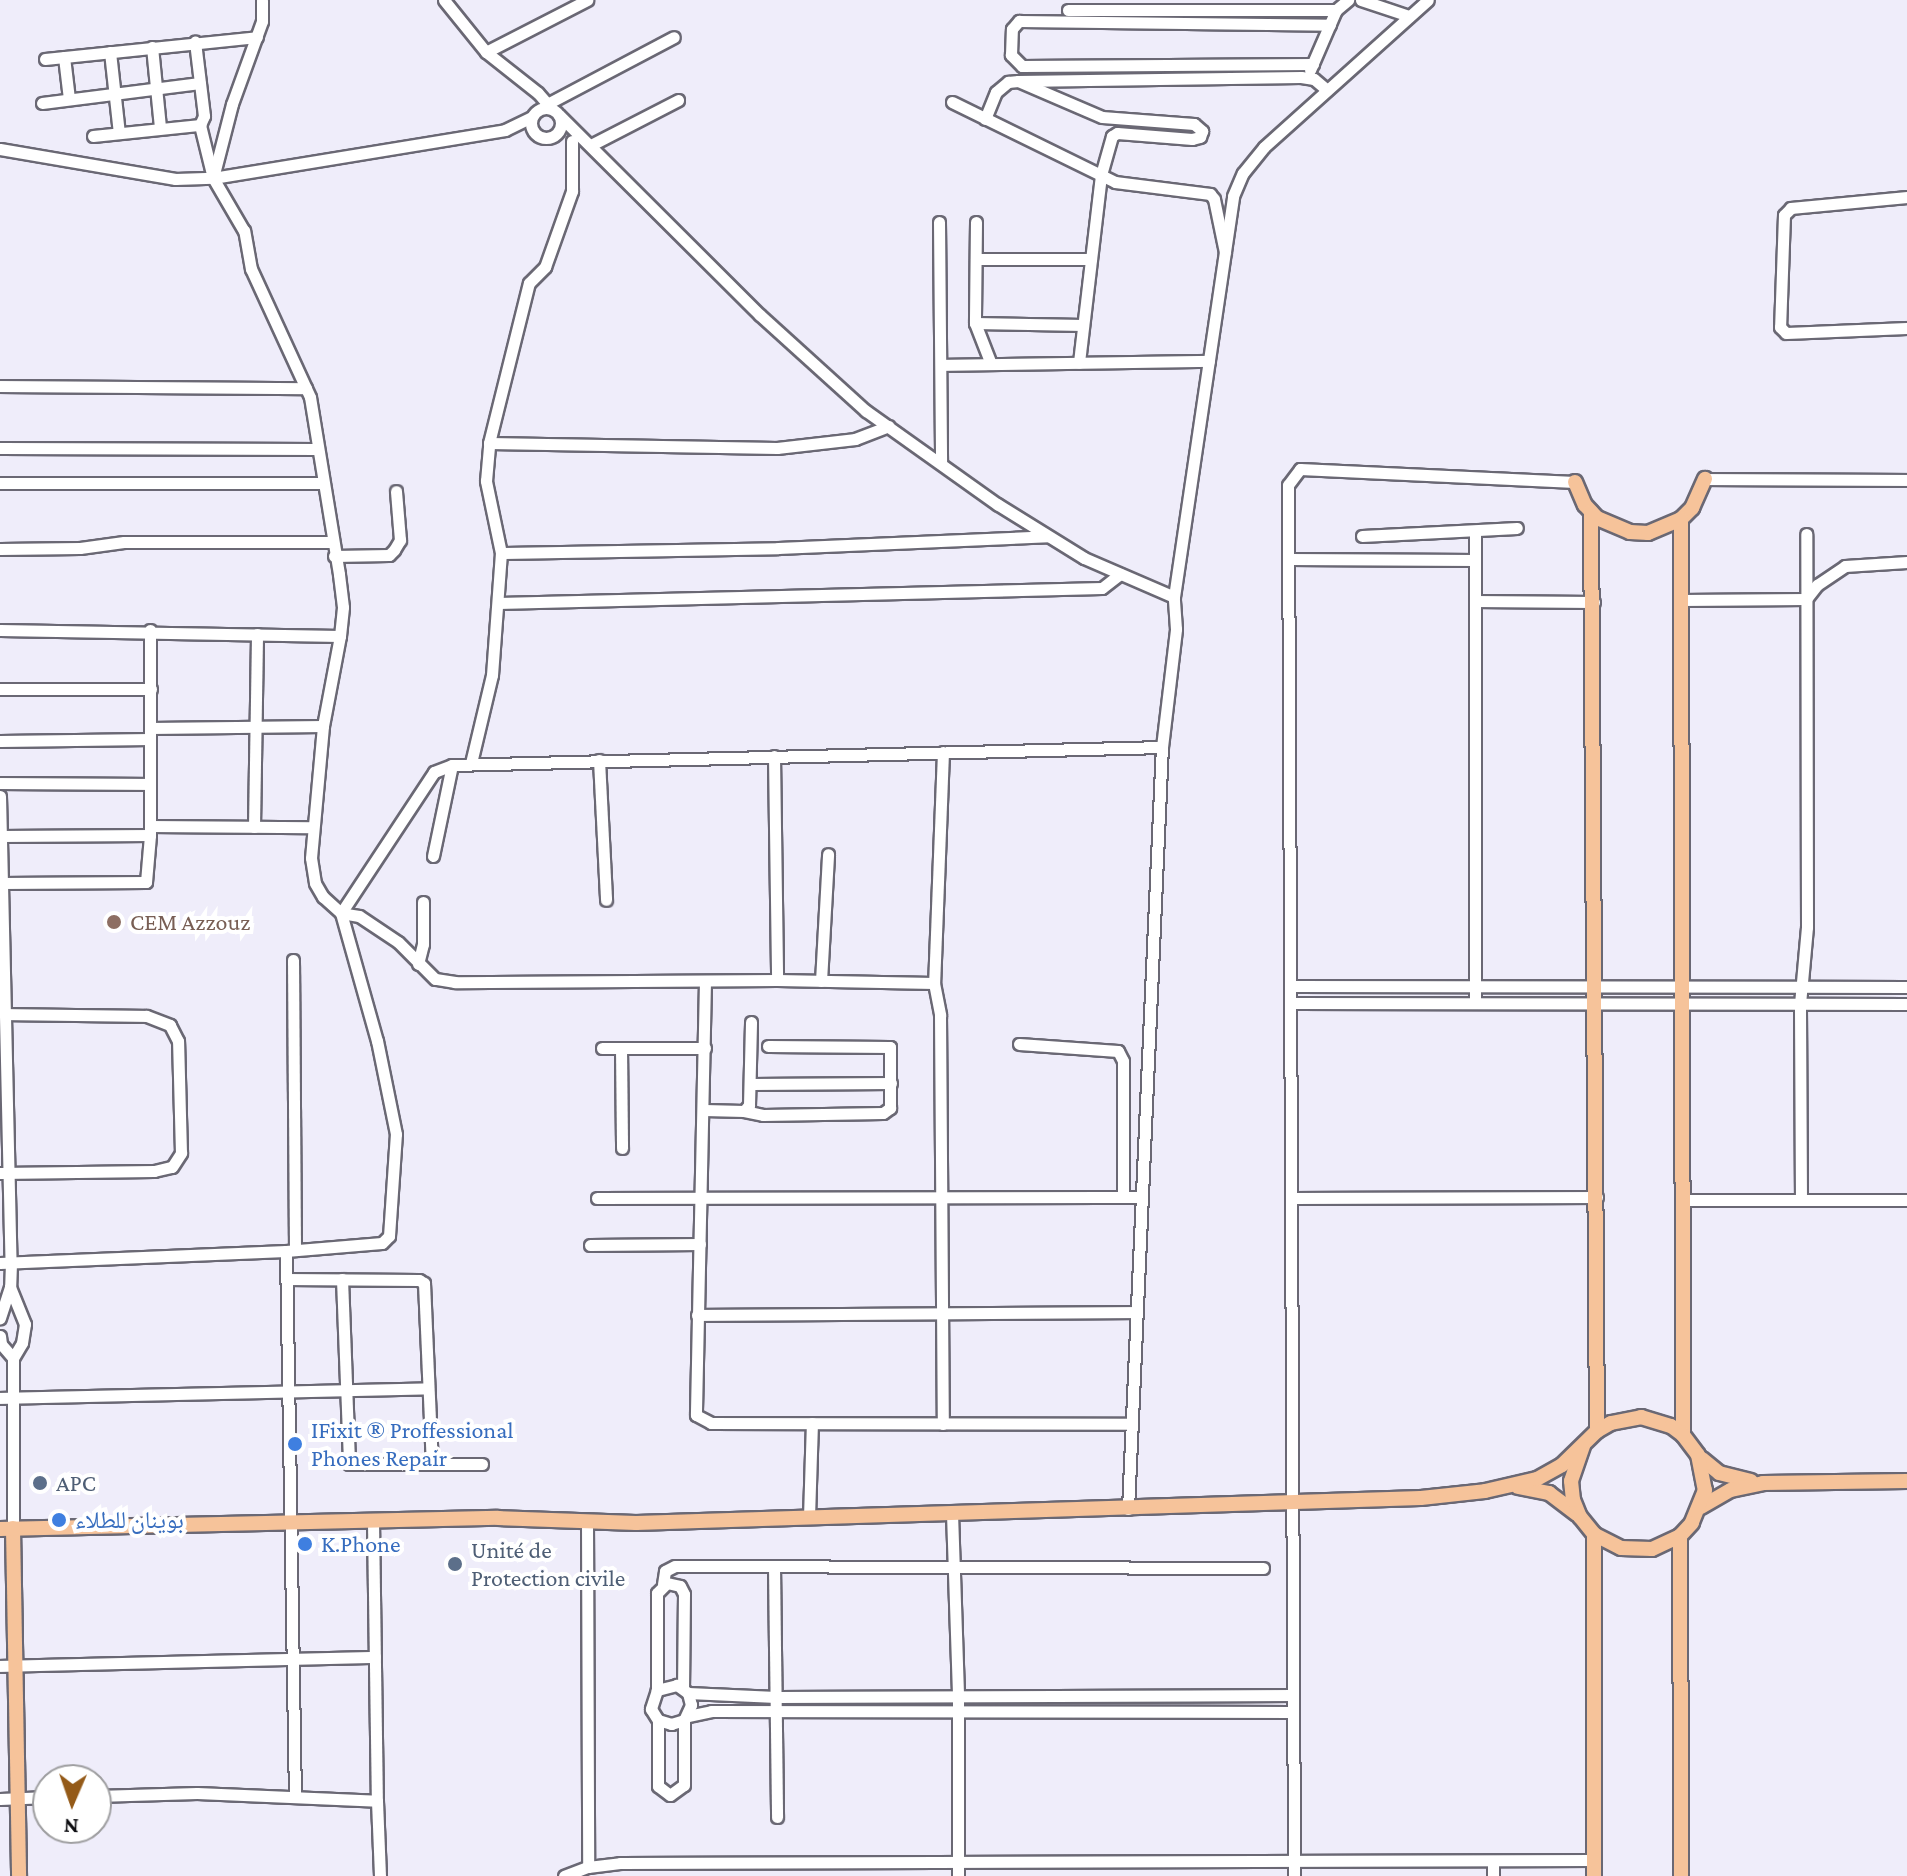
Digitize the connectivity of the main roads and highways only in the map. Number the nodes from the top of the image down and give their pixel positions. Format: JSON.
{"nodes":[{"id":1,"x":1705,"y":479,"type":"road end"},
{"id":2,"x":1575,"y":482,"type":"road end"},
{"id":3,"x":1591,"y":512,"type":"junction"},
{"id":4,"x":1681,"y":519,"type":"junction"},
{"id":5,"x":1597,"y":1431,"type":"junction"},
{"id":6,"x":1683,"y":1435,"type":"junction"},
{"id":7,"x":1583,"y":1446,"type":"junction"},
{"id":8,"x":1698,"y":1455,"type":"junction"},
{"id":9,"x":1907,"y":1481,"type":"edge"},
{"id":10,"x":1763,"y":1483,"type":"junction"},
{"id":11,"x":1510,"y":1487,"type":"junction"},
{"id":12,"x":1701,"y":1507,"type":"junction"},
{"id":13,"x":1580,"y":1517,"type":"junction"},
{"id":14,"x":7,"y":1528,"type":"edge"},
{"id":15,"x":1594,"y":1534,"type":"junction"},
{"id":16,"x":1680,"y":1536,"type":"junction"},
{"id":17,"x":8,"y":1665,"type":"edge"},
{"id":18,"x":19,"y":1876,"type":"edge"},
{"id":19,"x":1594,"y":1876,"type":"edge"},
{"id":20,"x":1681,"y":1876,"type":"edge"}],
"edges":[{"from":1,"to":4,"type":"main road"},
{"from":2,"to":3,"type":"main road"},
{"from":3,"to":4,"type":"main road"},
{"from":3,"to":5,"type":"main road"},
{"from":4,"to":6,"type":"main road"},
{"from":5,"to":6,"type":"main road"},
{"from":5,"to":7,"type":"main road"},
{"from":6,"to":8,"type":"main road"},
{"from":7,"to":11,"type":"main road"},
{"from":7,"to":13,"type":"main road"},
{"from":8,"to":10,"type":"main road"},
{"from":8,"to":12,"type":"main road"},
{"from":9,"to":10,"type":"main road"},
{"from":10,"to":12,"type":"main road"},
{"from":11,"to":13,"type":"main road"},
{"from":11,"to":14,"type":"main road"},
{"from":12,"to":16,"type":"main road"},
{"from":13,"to":15,"type":"main road"},
{"from":14,"to":17,"type":"main road"},
{"from":15,"to":16,"type":"main road"},
{"from":15,"to":19,"type":"main road"},
{"from":16,"to":20,"type":"main road"},
{"from":17,"to":18,"type":"main road"}]}
